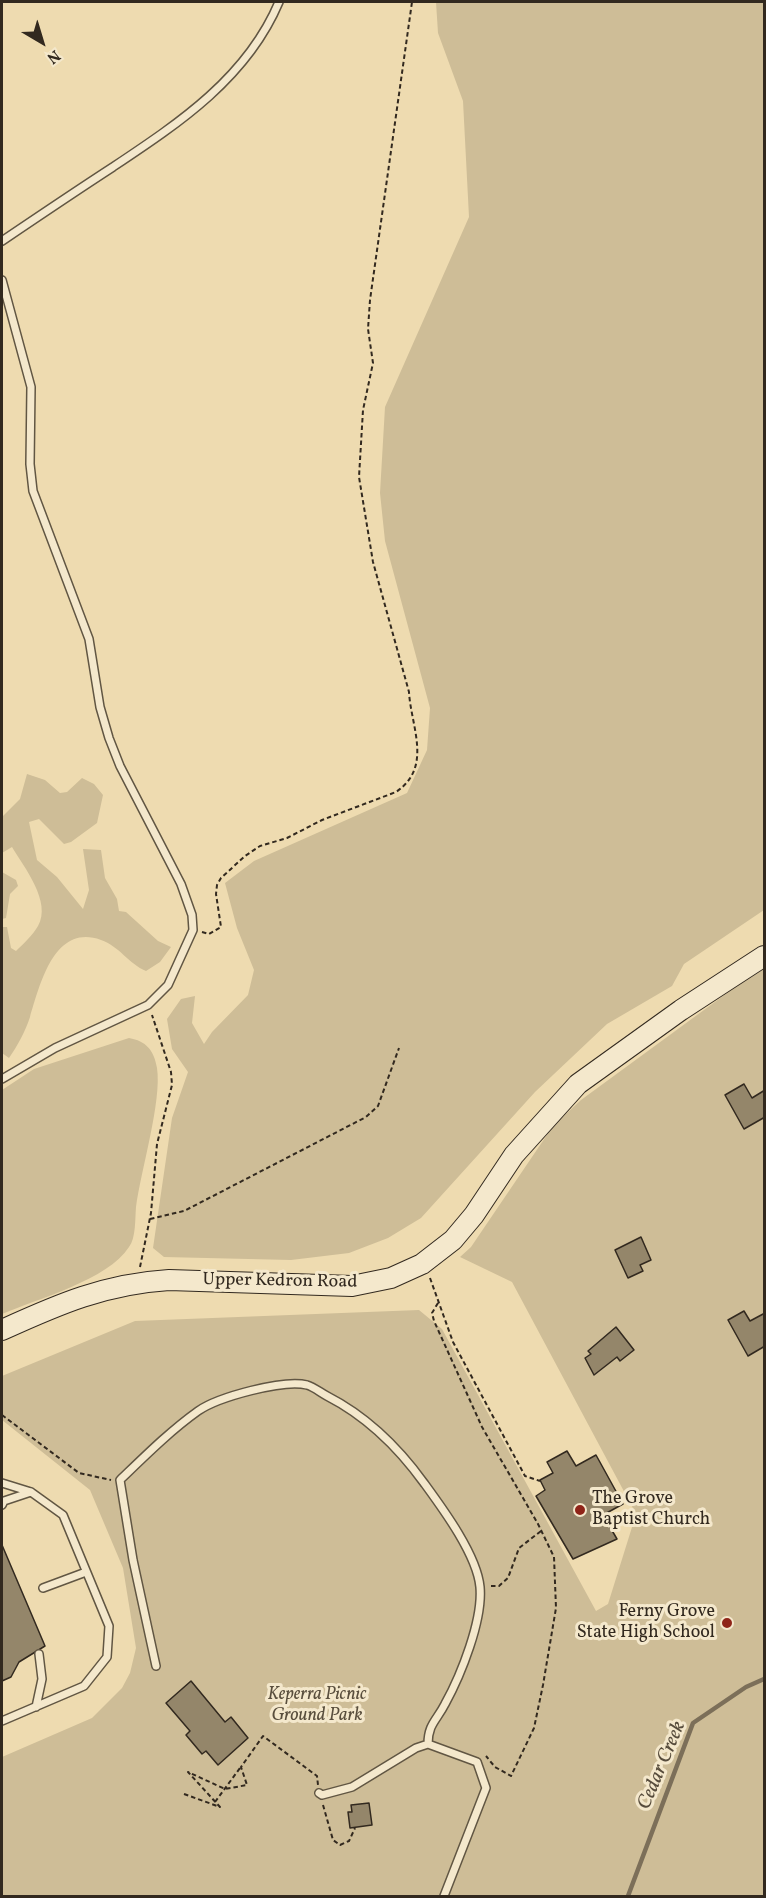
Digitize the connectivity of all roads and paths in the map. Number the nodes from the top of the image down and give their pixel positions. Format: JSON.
{"nodes":[{"id":1,"x":279,"y":2,"type":"edge"},
{"id":2,"x":412,"y":2,"type":"edge"},
{"id":3,"x":2,"y":241,"type":"edge"},
{"id":4,"x":2,"y":282,"type":"edge"},
{"id":5,"x":193,"y":930,"type":"junction"},
{"id":6,"x":765,"y":956,"type":"edge"},
{"id":7,"x":148,"y":1005,"type":"junction"},
{"id":8,"x":399,"y":1048,"type":"dead end"},
{"id":9,"x":2,"y":1079,"type":"edge"},
{"id":10,"x":150,"y":1219,"type":"junction"},
{"id":11,"x":429,"y":1276,"type":"dead end"},
{"id":12,"x":140,"y":1282,"type":"junction"},
{"id":13,"x":438,"y":1303,"type":"junction"},
{"id":14,"x":2,"y":1330,"type":"edge"},
{"id":15,"x":2,"y":1415,"type":"edge"},
{"id":16,"x":120,"y":1480,"type":"junction"},
{"id":17,"x":540,"y":1481,"type":"dead end"},
{"id":18,"x":2,"y":1483,"type":"edge"},
{"id":19,"x":31,"y":1492,"type":"junction"},
{"id":20,"x":2,"y":1505,"type":"edge"},
{"id":21,"x":541,"y":1531,"type":"junction"},
{"id":22,"x":86,"y":1572,"type":"junction"},
{"id":23,"x":480,"y":1586,"type":"junction"},
{"id":24,"x":43,"y":1588,"type":"dead end"},
{"id":25,"x":39,"y":1654,"type":"dead end"},
{"id":26,"x":156,"y":1666,"type":"dead end"},
{"id":27,"x":36,"y":1707,"type":"junction"},
{"id":28,"x":5,"y":1716,"type":"edge"},
{"id":29,"x":2,"y":1721,"type":"edge"},
{"id":30,"x":428,"y":1744,"type":"junction"},
{"id":31,"x":477,"y":1762,"type":"junction"},
{"id":32,"x":241,"y":1767,"type":"junction"},
{"id":33,"x":225,"y":1789,"type":"junction"},
{"id":34,"x":319,"y":1793,"type":"junction"},
{"id":35,"x":184,"y":1794,"type":"dead end"},
{"id":36,"x":215,"y":1804,"type":"junction"},
{"id":37,"x":355,"y":1828,"type":"dead end"},
{"id":38,"x":444,"y":1896,"type":"edge"}],
"edges":[{"from":1,"to":3,"type":"lane"},
{"from":2,"to":5,"type":"path"},
{"from":4,"to":5,"type":"lane"},
{"from":5,"to":7,"type":"lane"},
{"from":6,"to":12,"type":"main road","name":"Upper Kedron Road"},
{"from":7,"to":9,"type":"lane"},
{"from":7,"to":10,"type":"path"},
{"from":8,"to":10,"type":"path"},
{"from":10,"to":12,"type":"path"},
{"from":11,"to":13,"type":"path"},
{"from":12,"to":14,"type":"main road","name":"Upper Kedron Road"},
{"from":13,"to":17,"type":"path"},
{"from":13,"to":21,"type":"path"},
{"from":15,"to":16,"type":"path"},
{"from":16,"to":23,"type":"lane"},
{"from":16,"to":26,"type":"lane"},
{"from":18,"to":19,"type":"lane"},
{"from":19,"to":20,"type":"lane"},
{"from":19,"to":22,"type":"lane"},
{"from":21,"to":23,"type":"path"},
{"from":21,"to":31,"type":"path"},
{"from":22,"to":24,"type":"lane"},
{"from":22,"to":27,"type":"lane"},
{"from":23,"to":30,"type":"lane"},
{"from":25,"to":27,"type":"lane"},
{"from":27,"to":28,"type":"lane"},
{"from":28,"to":29,"type":"lane"},
{"from":30,"to":31,"type":"lane"},
{"from":30,"to":34,"type":"lane"},
{"from":31,"to":38,"type":"lane"},
{"from":32,"to":33,"type":"path"},
{"from":32,"to":33,"type":"path"},
{"from":32,"to":34,"type":"path"},
{"from":33,"to":36,"type":"path"},
{"from":33,"to":36,"type":"path"},
{"from":34,"to":37,"type":"path"},
{"from":35,"to":36,"type":"path"}]}
